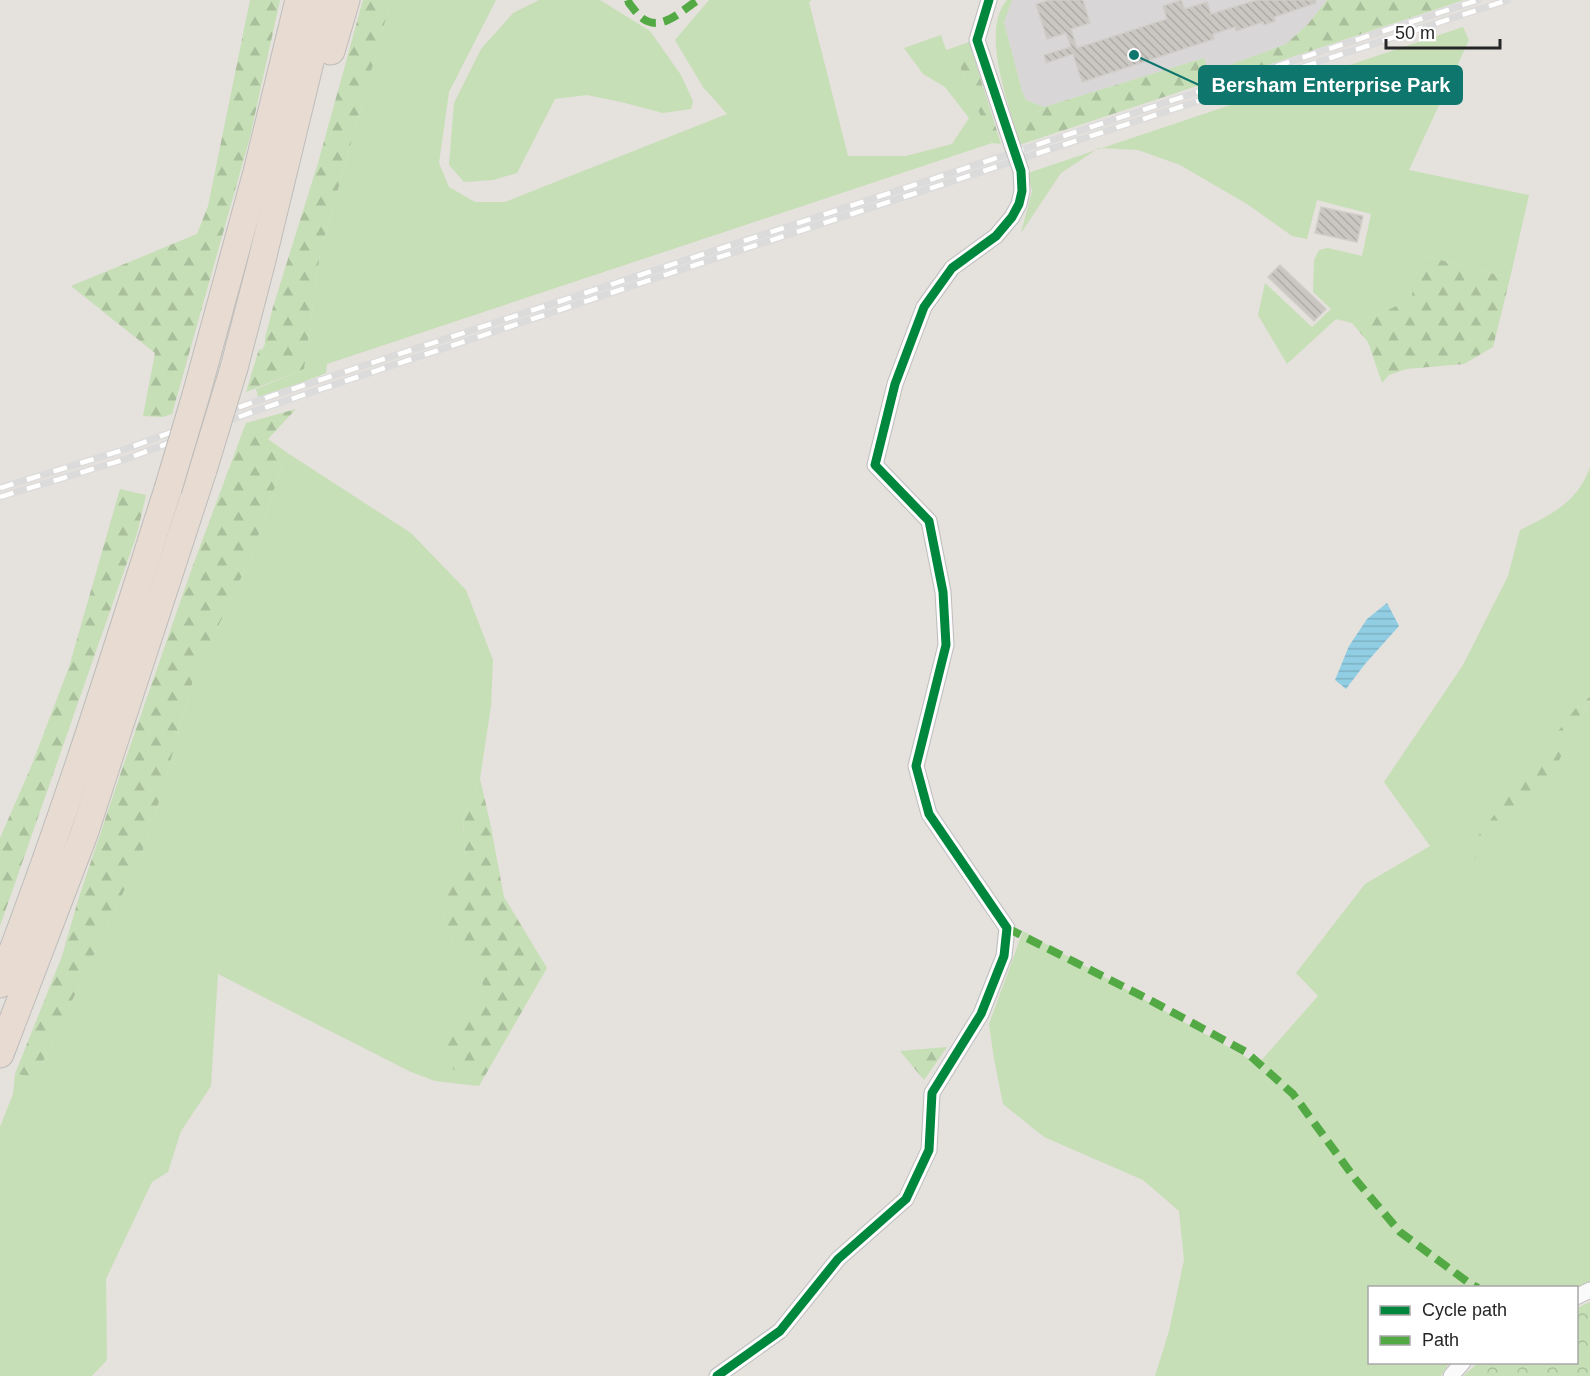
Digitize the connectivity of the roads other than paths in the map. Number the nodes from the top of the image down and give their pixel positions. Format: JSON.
{"nodes":[{"id":1,"x":325,"y":0,"type":"edge"},
{"id":2,"x":346,"y":0,"type":"edge"},
{"id":3,"x":989,"y":0,"type":"edge"},
{"id":4,"x":298,"y":5,"type":"edge"},
{"id":5,"x":261,"y":264,"type":"junction"},
{"id":6,"x":0,"y":984,"type":"edge"},
{"id":7,"x":0,"y":1054,"type":"edge"},
{"id":8,"x":1461,"y":1364,"type":"edge"},
{"id":9,"x":717,"y":1376,"type":"edge"},
{"id":10,"x":1451,"y":1376,"type":"edge"}],
"edges":[{"from":1,"to":5,"type":"highway"},
{"from":2,"to":5,"type":"highway"},
{"from":3,"to":9,"type":"street","bridge":true},
{"from":4,"to":6,"type":"highway","bridge":true},
{"from":5,"to":7,"type":"highway","bridge":true},
{"from":8,"to":10,"type":"street"}]}
